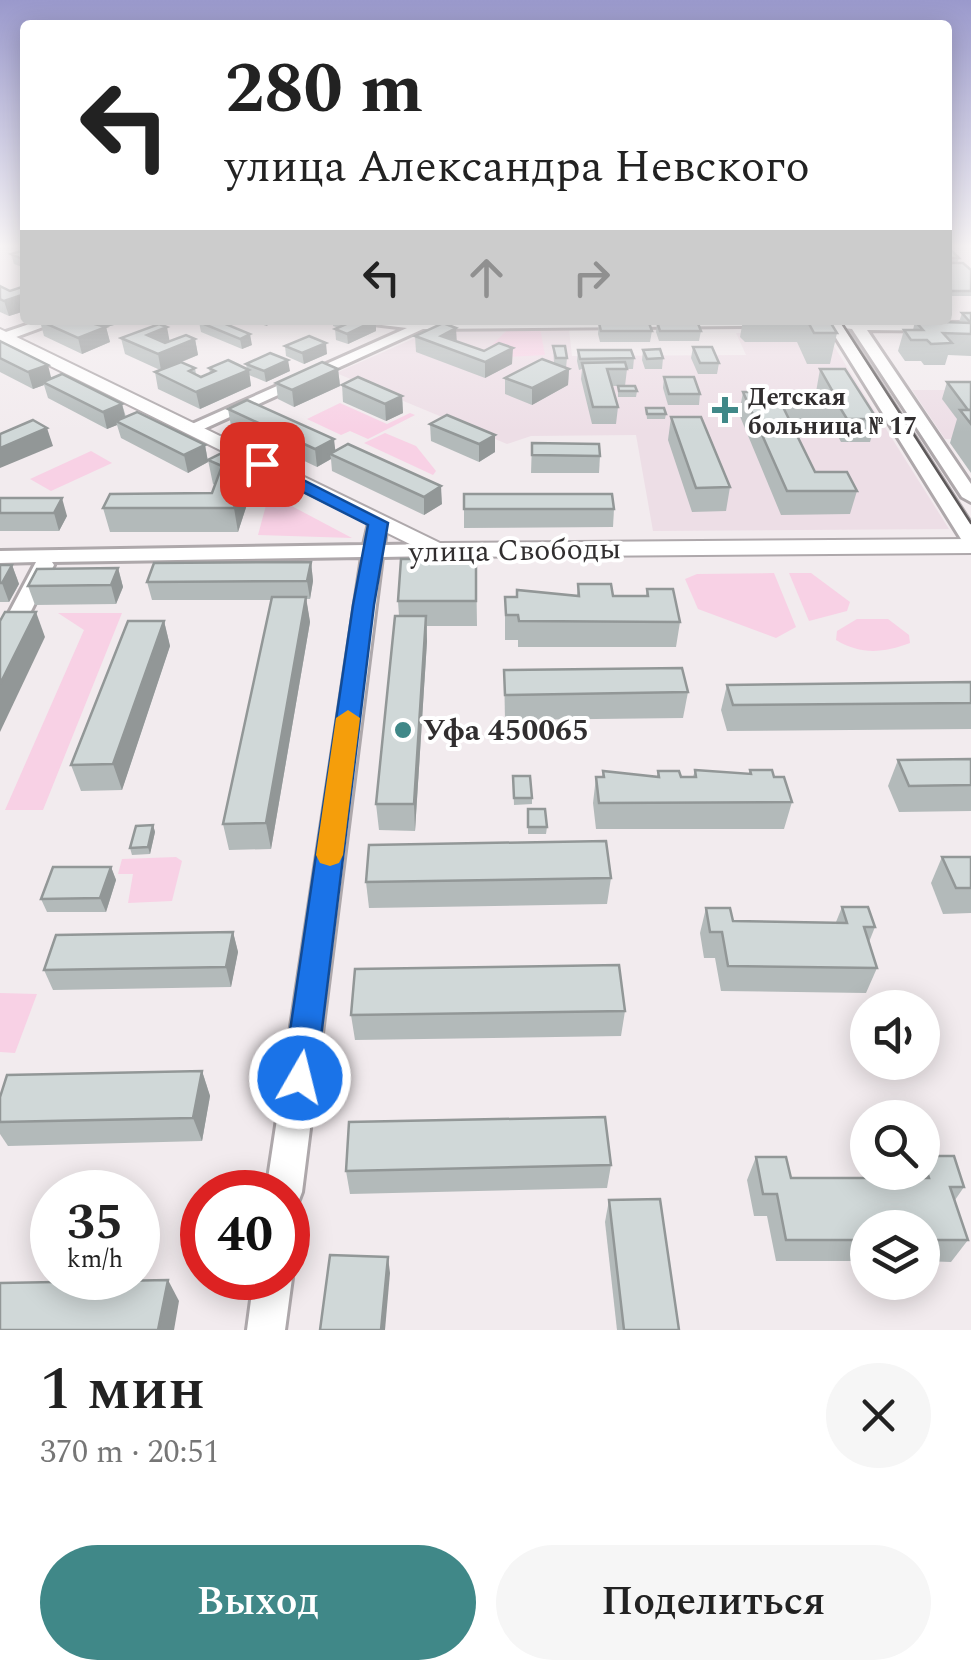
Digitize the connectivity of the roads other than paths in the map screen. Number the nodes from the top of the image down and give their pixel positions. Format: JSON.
{"nodes":[{"id":1,"x":40,"y":325,"type":"edge"},
{"id":2,"x":54,"y":325,"type":"edge"},
{"id":3,"x":409,"y":325,"type":"edge"},
{"id":4,"x":835,"y":325,"type":"edge"},
{"id":5,"x":856,"y":325,"type":"edge"},
{"id":6,"x":932,"y":325,"type":"edge"},
{"id":7,"x":971,"y":326,"type":"edge"},
{"id":8,"x":4,"y":338,"type":"edge"},
{"id":9,"x":191,"y":428,"type":"junction"},
{"id":10,"x":971,"y":497,"type":"edge"},
{"id":11,"x":378,"y":523,"type":"junction"},
{"id":12,"x":971,"y":543,"type":"edge"},
{"id":13,"x":436,"y":550,"type":"junction"},
{"id":14,"x":372,"y":554,"type":"junction"},
{"id":15,"x":48,"y":557,"type":"junction"},
{"id":16,"x":0,"y":558,"type":"edge"},
{"id":17,"x":0,"y":651,"type":"edge"},
{"id":18,"x":287,"y":1170,"type":"edge"},
{"id":19,"x":270,"y":1300,"type":"edge"},
{"id":20,"x":266,"y":1330,"type":"edge"}],
"edges":[{"from":1,"to":8,"type":"street"},
{"from":2,"to":8,"type":"main road"},
{"from":3,"to":9,"type":"street"},
{"from":4,"to":12,"type":"street"},
{"from":5,"to":10,"type":"street"},
{"from":6,"to":7,"type":"street"},
{"from":8,"to":9,"type":"main road"},
{"from":9,"to":11,"type":"main road"},
{"from":11,"to":13,"type":"main road"},
{"from":11,"to":14,"type":"street"},
{"from":12,"to":13,"type":"main road","name":"улица Свободы"},
{"from":13,"to":14,"type":"street","name":"улица Свободы"},
{"from":14,"to":15,"type":"street","name":"улица Свободы"},
{"from":14,"to":18,"type":"street"},
{"from":15,"to":16,"type":"street","name":"улица Свободы"},
{"from":15,"to":17,"type":"street"},
{"from":19,"to":20,"type":"street"}]}
